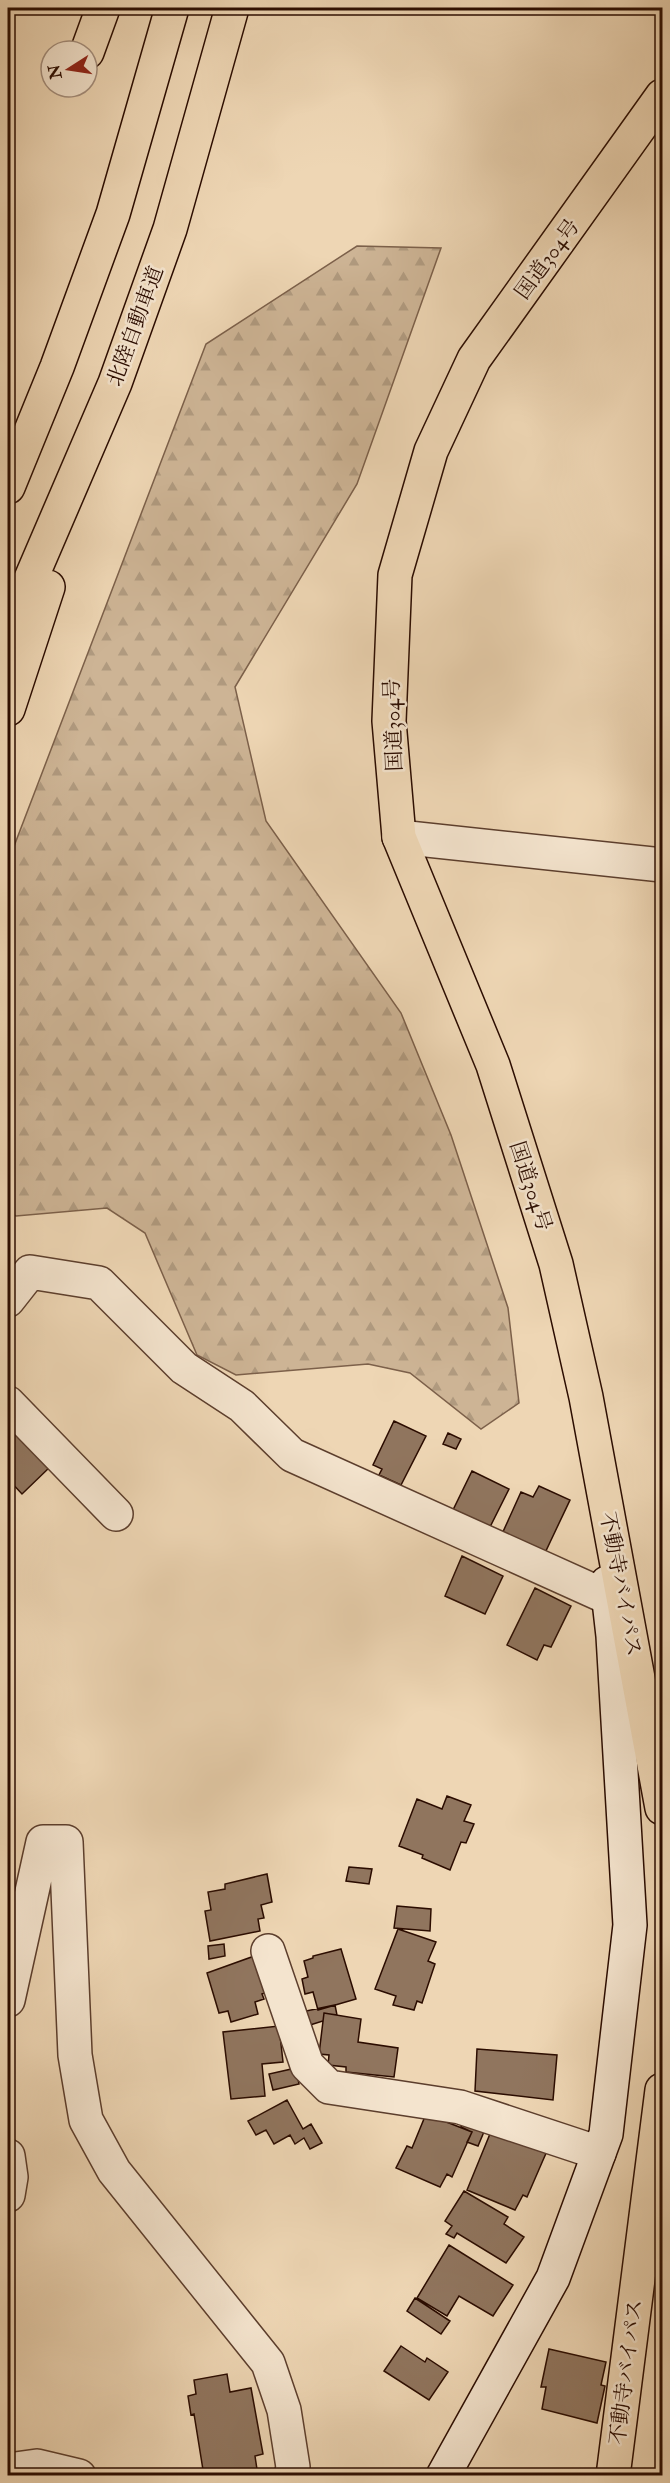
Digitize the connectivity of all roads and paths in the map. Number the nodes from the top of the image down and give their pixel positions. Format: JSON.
{"nodes":[{"id":1,"x":103,"y":8,"type":"edge"},
{"id":2,"x":172,"y":8,"type":"edge"},
{"id":3,"x":232,"y":8,"type":"edge"},
{"id":4,"x":92,"y":39,"type":"edge"},
{"id":5,"x":663,"y":96,"type":"edge"},
{"id":6,"x":116,"y":383,"type":"junction"},
{"id":7,"x":8,"y":487,"type":"edge"},
{"id":8,"x":8,"y":632,"type":"edge"},
{"id":9,"x":8,"y":709,"type":"edge"},
{"id":10,"x":399,"y":837,"type":"junction"},
{"id":11,"x":663,"y":865,"type":"edge"},
{"id":12,"x":8,"y":1300,"type":"edge"},
{"id":13,"x":586,"y":1397,"type":"junction"},
{"id":14,"x":8,"y":1403,"type":"edge"},
{"id":15,"x":116,"y":1514,"type":"dead end"},
{"id":16,"x":609,"y":1598,"type":"junction"},
{"id":17,"x":663,"y":1808,"type":"edge"},
{"id":18,"x":268,"y":1951,"type":"dead end"},
{"id":19,"x":8,"y":2000,"type":"edge"},
{"id":20,"x":663,"y":2090,"type":"edge"},
{"id":21,"x":599,"y":2153,"type":"junction"},
{"id":22,"x":8,"y":2156,"type":"edge"},
{"id":23,"x":8,"y":2195,"type":"edge"},
{"id":24,"x":8,"y":2469,"type":"edge"},
{"id":25,"x":79,"y":2475,"type":"edge"},
{"id":26,"x":291,"y":2475,"type":"edge"},
{"id":27,"x":442,"y":2475,"type":"edge"},
{"id":28,"x":613,"y":2475,"type":"edge"}],
"edges":[{"from":1,"to":4,"type":"highway"},
{"from":2,"to":7,"type":"highway"},
{"from":3,"to":6,"type":"highway","name":"北陸自動車道"},
{"from":5,"to":10,"type":"highway","name":"国道304号"},
{"from":6,"to":8,"type":"highway","name":"北陸自動車道"},
{"from":6,"to":9,"type":"highway"},
{"from":10,"to":11,"type":"street"},
{"from":10,"to":13,"type":"highway","name":"国道304号"},
{"from":12,"to":16,"type":"street"},
{"from":13,"to":16,"type":"street"},
{"from":13,"to":17,"type":"highway","name":"不動寺バイパス"},
{"from":14,"to":15,"type":"street"},
{"from":16,"to":21,"type":"street"},
{"from":18,"to":21,"type":"street"},
{"from":19,"to":26,"type":"street"},
{"from":20,"to":28,"type":"highway","name":"不動寺バイパス"},
{"from":21,"to":27,"type":"street"},
{"from":22,"to":23,"type":"street"},
{"from":24,"to":25,"type":"street"}]}
